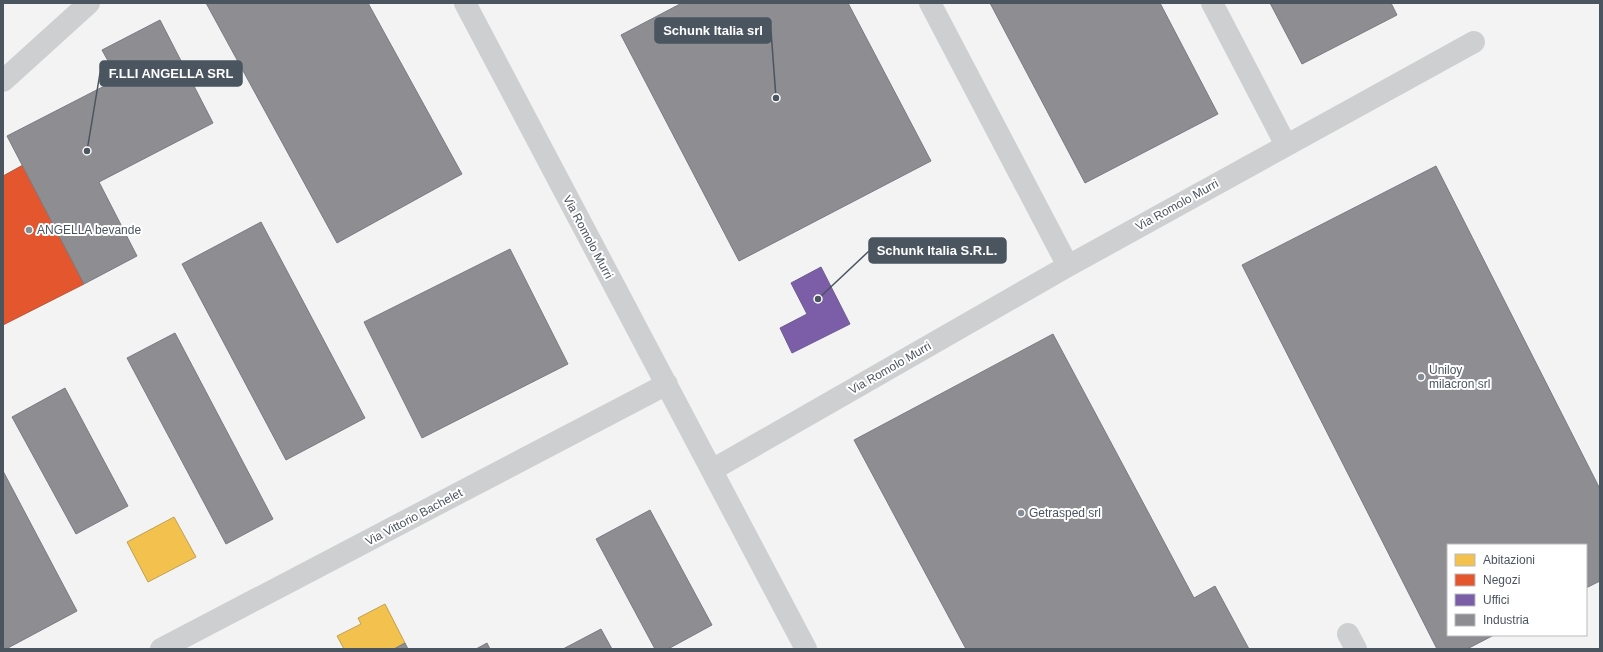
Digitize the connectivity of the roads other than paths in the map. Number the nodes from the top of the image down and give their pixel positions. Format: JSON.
{"nodes":[{"id":1,"x":89,"y":3,"type":"edge"},
{"id":2,"x":465,"y":3,"type":"edge"},
{"id":3,"x":930,"y":3,"type":"edge"},
{"id":4,"x":1212,"y":3,"type":"edge"},
{"id":5,"x":1474,"y":42,"type":"dead end"},
{"id":6,"x":3,"y":81,"type":"edge"},
{"id":7,"x":1286,"y":145,"type":"junction"},
{"id":8,"x":1068,"y":266,"type":"junction"},
{"id":9,"x":667,"y":384,"type":"junction"},
{"id":10,"x":712,"y":470,"type":"junction"},
{"id":11,"x":161,"y":649,"type":"edge"},
{"id":12,"x":806,"y":649,"type":"edge"}],
"edges":[{"from":1,"to":6,"type":"street"},
{"from":2,"to":9,"type":"street","name":"Via Romolo Murri"},
{"from":3,"to":8,"type":"street"},
{"from":4,"to":7,"type":"street"},
{"from":5,"to":7,"type":"street","name":"Via Romolo Murri"},
{"from":7,"to":8,"type":"street","name":"Via Romolo Murri"},
{"from":8,"to":10,"type":"street","name":"Via Romolo Murri"},
{"from":9,"to":10,"type":"street","name":"Via Romolo Murri"},
{"from":9,"to":11,"type":"street","name":"Via Vittorio Bachelet"},
{"from":10,"to":12,"type":"street","name":"Via Romolo Murri"}]}
